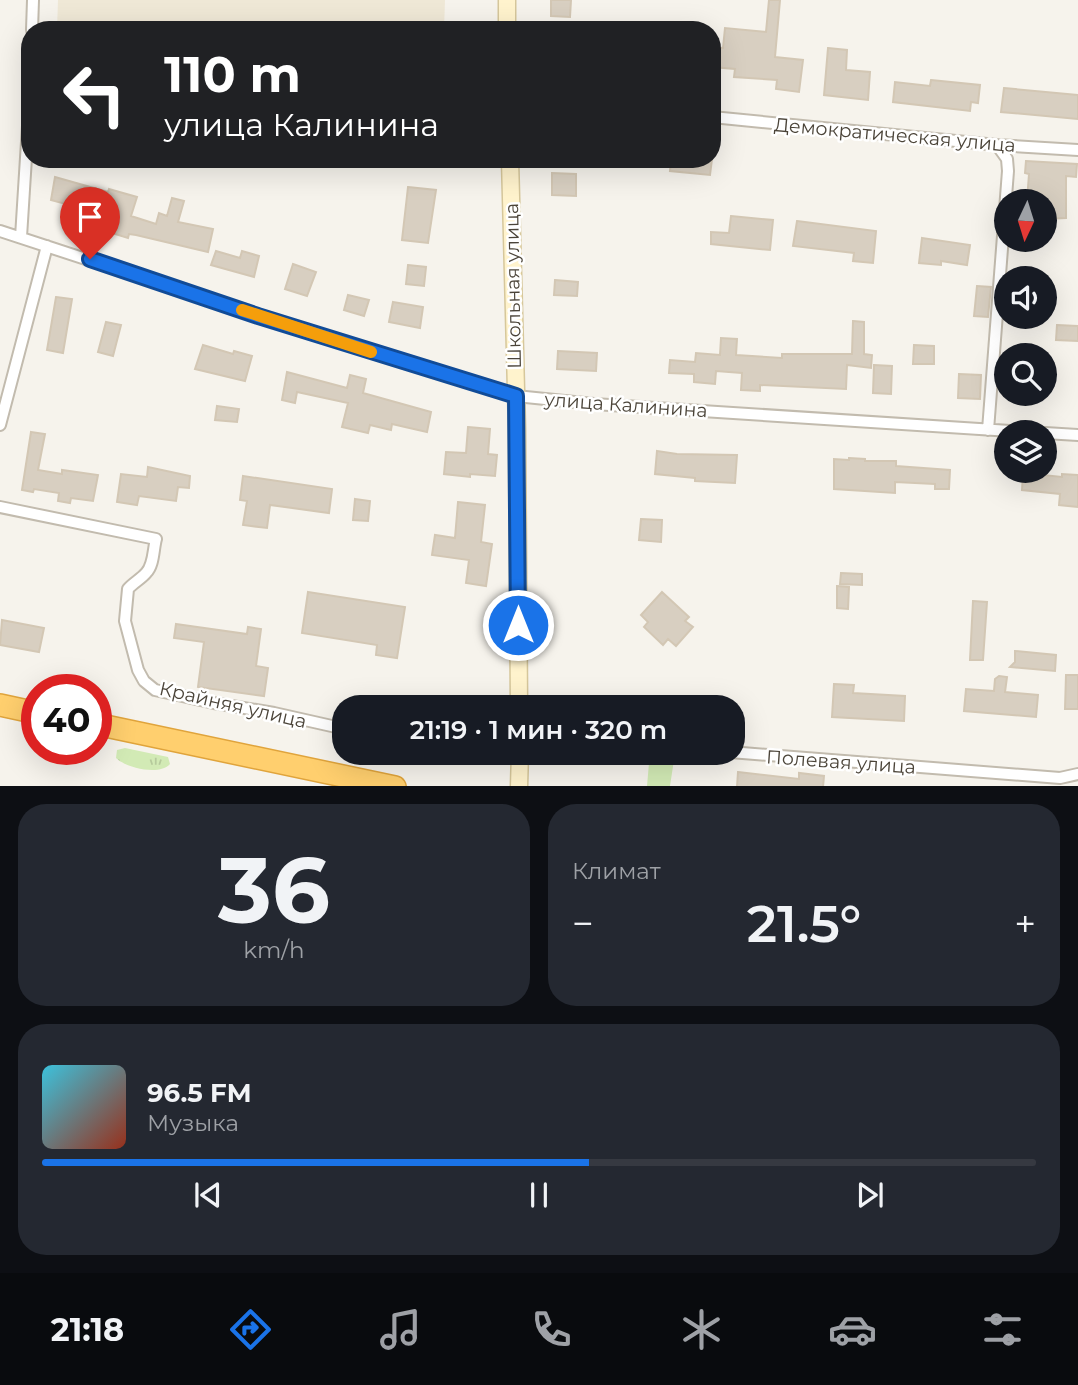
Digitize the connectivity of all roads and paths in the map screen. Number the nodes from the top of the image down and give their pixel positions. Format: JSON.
{"nodes":[{"id":1,"x":33,"y":0,"type":"edge"},
{"id":2,"x":507,"y":0,"type":"edge"},
{"id":3,"x":32,"y":21,"type":"edge"},
{"id":4,"x":508,"y":21,"type":"edge"},
{"id":5,"x":721,"y":118,"type":"edge"},
{"id":6,"x":997,"y":145,"type":"junction"},
{"id":7,"x":1078,"y":150,"type":"edge"},
{"id":8,"x":25,"y":168,"type":"edge"},
{"id":9,"x":510,"y":168,"type":"edge"},
{"id":10,"x":0,"y":231,"type":"edge"},
{"id":11,"x":21,"y":237,"type":"junction"},
{"id":12,"x":47,"y":246,"type":"junction"},
{"id":13,"x":516,"y":396,"type":"junction"},
{"id":14,"x":0,"y":425,"type":"edge"},
{"id":15,"x":988,"y":430,"type":"junction"},
{"id":16,"x":994,"y":430,"type":"edge"},
{"id":17,"x":1057,"y":434,"type":"edge"},
{"id":18,"x":1078,"y":435,"type":"edge"},
{"id":19,"x":0,"y":507,"type":"edge"},
{"id":20,"x":519,"y":695,"type":"edge"},
{"id":21,"x":0,"y":705,"type":"edge"},
{"id":22,"x":21,"y":710,"type":"edge"},
{"id":23,"x":332,"y":726,"type":"edge"},
{"id":24,"x":112,"y":727,"type":"edge"},
{"id":25,"x":745,"y":753,"type":"edge"},
{"id":26,"x":520,"y":765,"type":"edge"},
{"id":27,"x":1078,"y":774,"type":"edge"},
{"id":28,"x":395,"y":786,"type":"edge"},
{"id":29,"x":519,"y":786,"type":"edge"}],
"edges":[{"from":1,"to":3,"type":"street"},
{"from":2,"to":4,"type":"street"},
{"from":5,"to":6,"type":"street","name":"Демократическая улица"},
{"from":6,"to":7,"type":"street","name":"Демократическая улица"},
{"from":6,"to":15,"type":"street"},
{"from":8,"to":11,"type":"street"},
{"from":9,"to":13,"type":"street","name":"Школьная улица"},
{"from":10,"to":11,"type":"street","name":"улица Калинина"},
{"from":11,"to":12,"type":"street","name":"улица Калинина"},
{"from":12,"to":13,"type":"street","name":"улица Калинина"},
{"from":12,"to":14,"type":"street"},
{"from":13,"to":15,"type":"street","name":"улица Калинина"},
{"from":13,"to":20,"type":"street","name":"Школьная улица"},
{"from":15,"to":16,"type":"street","name":"улица Калинина"},
{"from":17,"to":18,"type":"street"},
{"from":19,"to":23,"type":"street","name":"Крайняя улица"},
{"from":21,"to":22,"type":"highway"},
{"from":24,"to":28,"type":"highway"},
{"from":25,"to":27,"type":"street","name":"Полевая улица"},
{"from":26,"to":29,"type":"street"}]}
